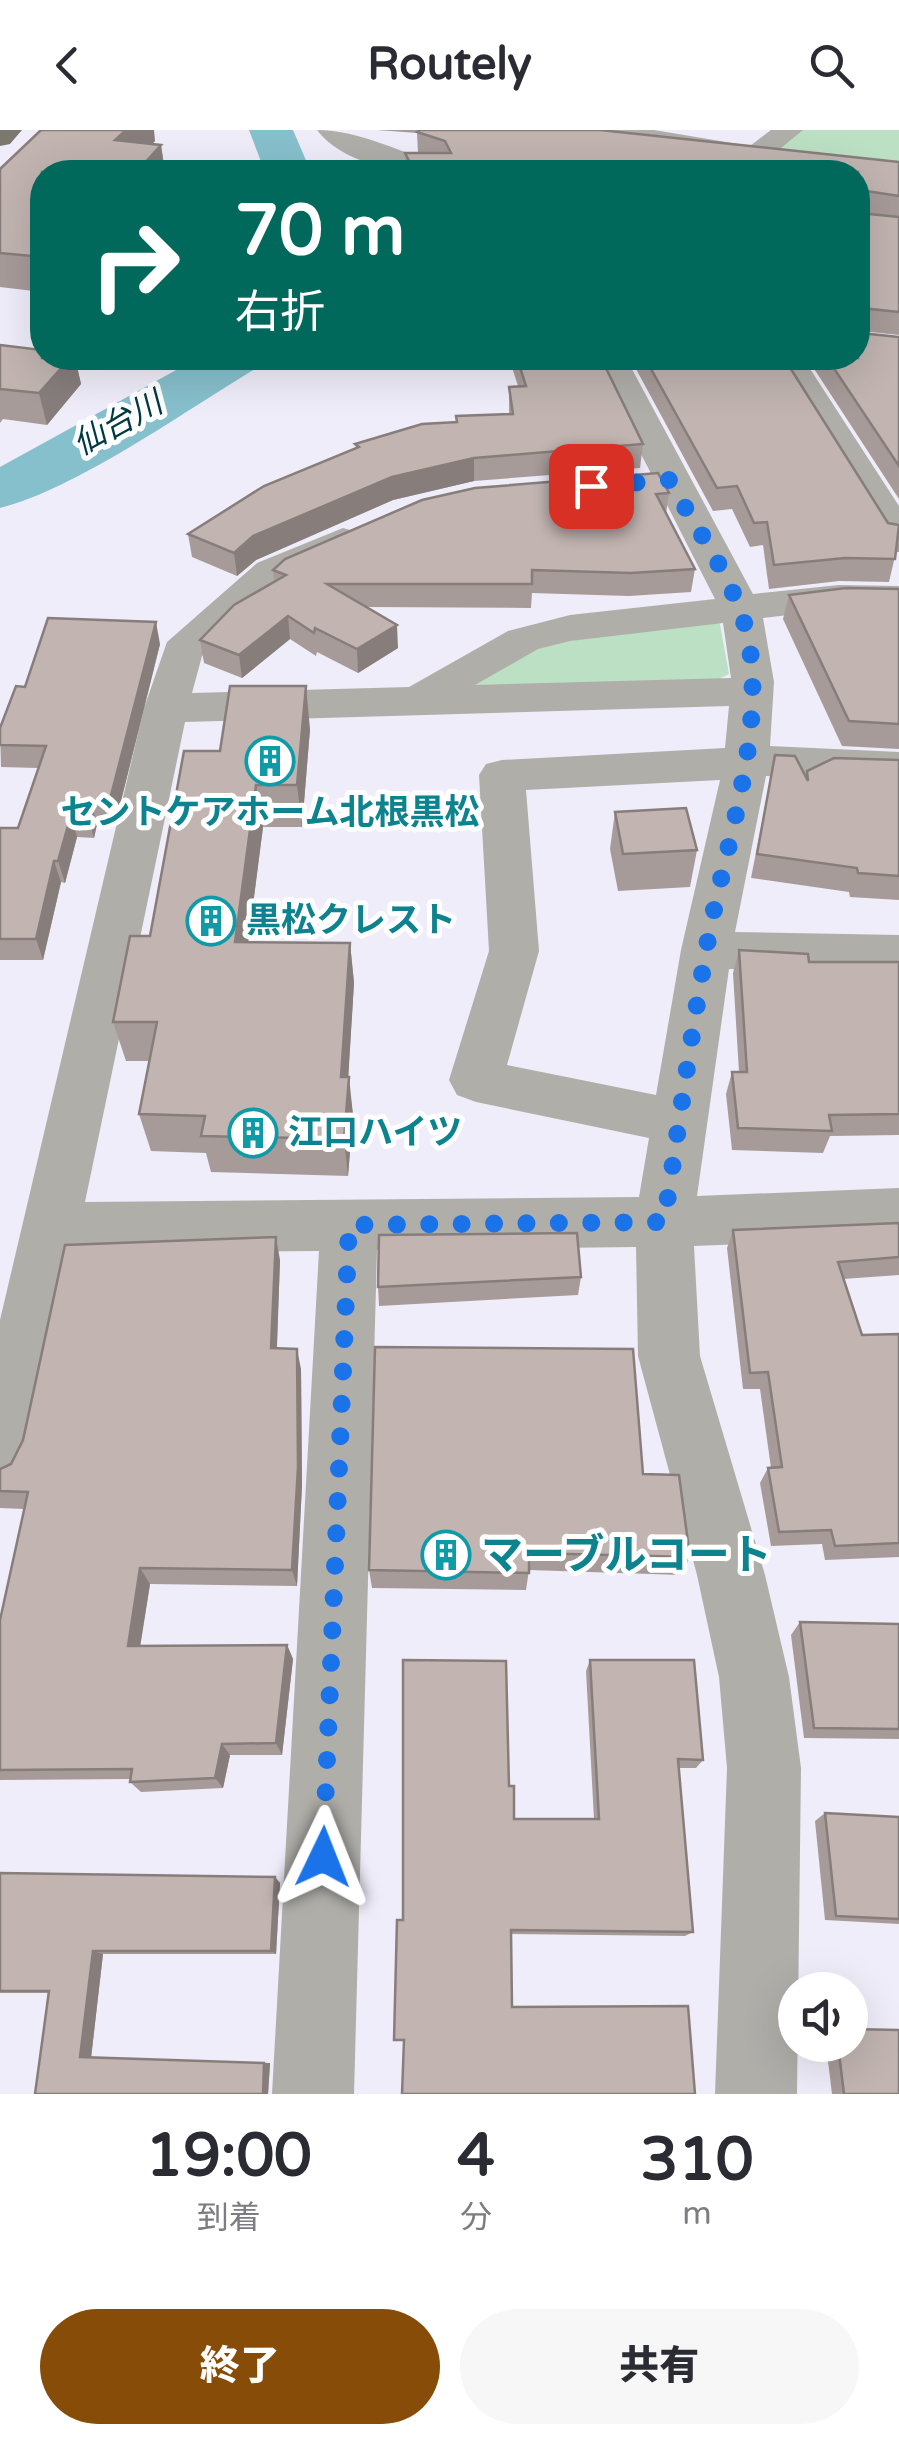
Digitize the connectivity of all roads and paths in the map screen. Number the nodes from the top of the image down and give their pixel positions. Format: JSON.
{"nodes":[{"id":1,"x":8,"y":130,"type":"edge"},
{"id":2,"x":331,"y":130,"type":"edge"},
{"id":3,"x":603,"y":130,"type":"edge"},
{"id":4,"x":789,"y":130,"type":"edge"},
{"id":5,"x":0,"y":138,"type":"edge"},
{"id":6,"x":397,"y":160,"type":"edge"},
{"id":7,"x":619,"y":370,"type":"edge"},
{"id":8,"x":794,"y":370,"type":"edge"},
{"id":9,"x":899,"y":458,"type":"edge"},
{"id":10,"x":852,"y":461,"type":"junction"},
{"id":11,"x":374,"y":527,"type":"edge"},
{"id":12,"x":899,"y":536,"type":"edge"},
{"id":13,"x":899,"y":598,"type":"edge"},
{"id":14,"x":738,"y":606,"type":"junction"},
{"id":15,"x":750,"y":691,"type":"junction"},
{"id":16,"x":419,"y":698,"type":"junction"},
{"id":17,"x":166,"y":708,"type":"junction"},
{"id":18,"x":746,"y":760,"type":"junction"},
{"id":19,"x":899,"y":767,"type":"edge"},
{"id":20,"x":706,"y":950,"type":"junction"},
{"id":21,"x":899,"y":954,"type":"edge"},
{"id":22,"x":680,"y":1122,"type":"junction"},
{"id":23,"x":899,"y":1213,"type":"edge"},
{"id":24,"x":664,"y":1222,"type":"junction"},
{"id":25,"x":349,"y":1225,"type":"junction"},
{"id":26,"x":51,"y":1228,"type":"junction"},
{"id":27,"x":0,"y":1457,"type":"edge"},
{"id":28,"x":313,"y":2094,"type":"edge"},
{"id":29,"x":756,"y":2094,"type":"edge"}],
"edges":[{"from":1,"to":5,"type":"main road"},
{"from":2,"to":6,"type":"street"},
{"from":3,"to":4,"type":"street"},
{"from":7,"to":14,"type":"street"},
{"from":8,"to":10,"type":"street"},
{"from":9,"to":10,"type":"street"},
{"from":10,"to":12,"type":"street"},
{"from":11,"to":17,"type":"street"},
{"from":13,"to":14,"type":"street"},
{"from":14,"to":15,"type":"street"},
{"from":14,"to":16,"type":"street"},
{"from":15,"to":16,"type":"street"},
{"from":15,"to":18,"type":"street"},
{"from":16,"to":17,"type":"street"},
{"from":17,"to":26,"type":"street"},
{"from":18,"to":19,"type":"street"},
{"from":18,"to":20,"type":"street"},
{"from":18,"to":22,"type":"street"},
{"from":20,"to":21,"type":"street"},
{"from":20,"to":22,"type":"street"},
{"from":22,"to":24,"type":"street"},
{"from":23,"to":24,"type":"street"},
{"from":24,"to":25,"type":"street"},
{"from":24,"to":29,"type":"street"},
{"from":25,"to":26,"type":"street"},
{"from":25,"to":28,"type":"street"},
{"from":26,"to":27,"type":"street"}]}
